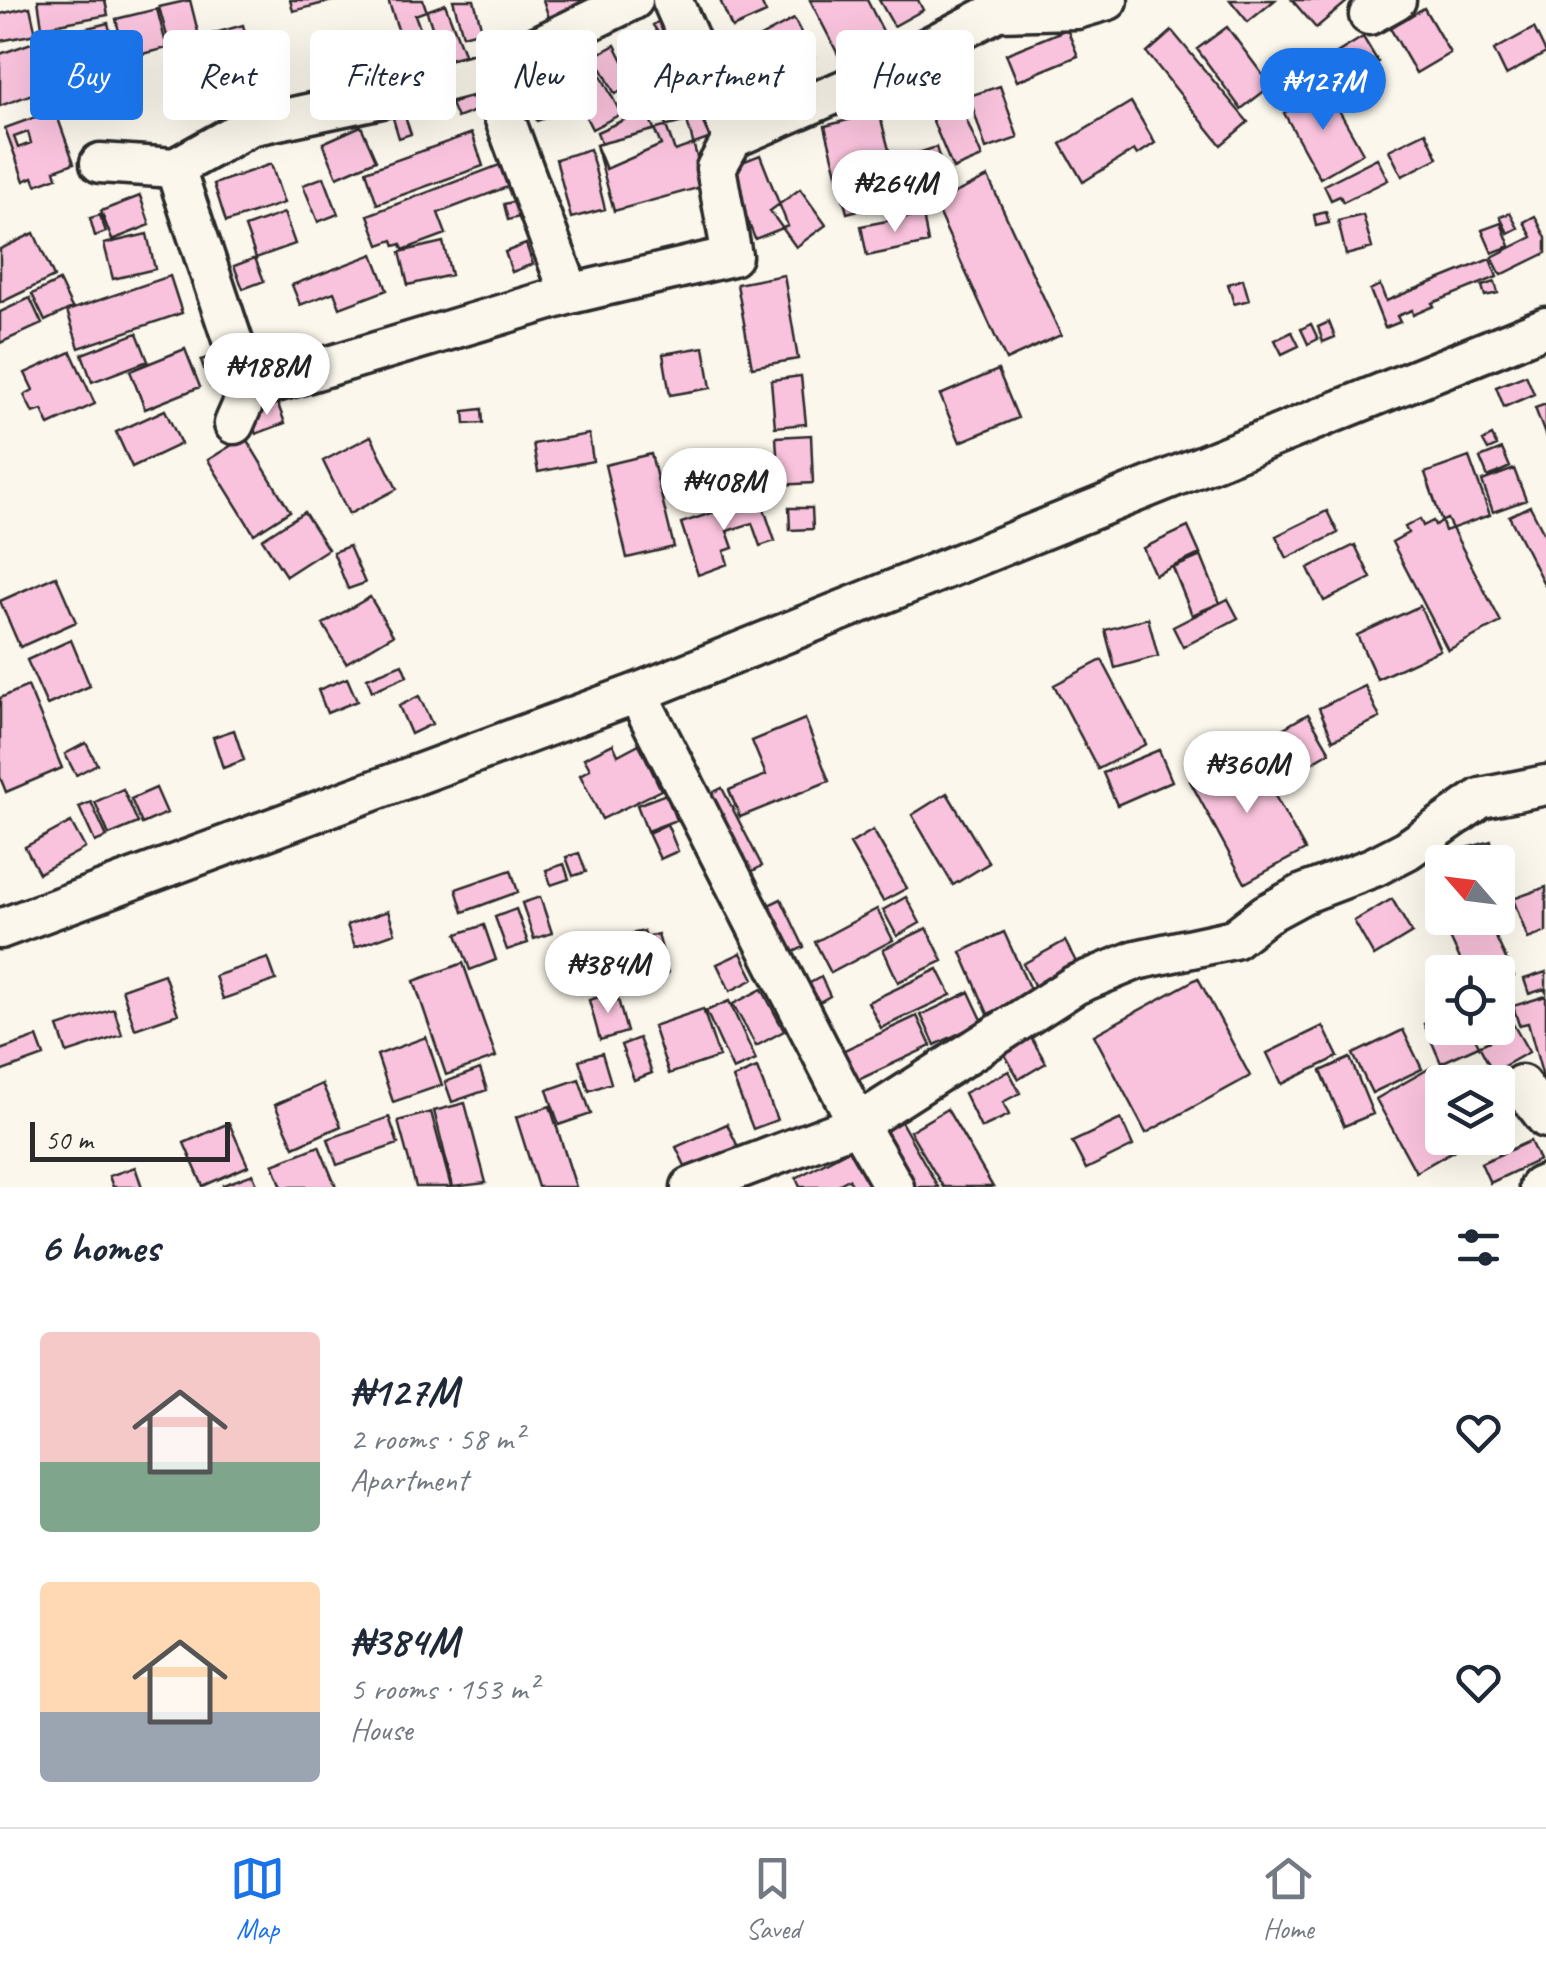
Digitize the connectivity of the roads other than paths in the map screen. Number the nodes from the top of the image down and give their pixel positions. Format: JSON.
{"nodes":[{"id":1,"x":633,"y":0,"type":"edge"},
{"id":2,"x":672,"y":0,"type":"edge"},
{"id":3,"x":1108,"y":0,"type":"edge"},
{"id":4,"x":995,"y":6,"type":"edge"},
{"id":5,"x":570,"y":30,"type":"edge"},
{"id":6,"x":476,"y":73,"type":"edge"},
{"id":7,"x":505,"y":120,"type":"edge"},
{"id":8,"x":733,"y":138,"type":"junction"},
{"id":9,"x":100,"y":163,"type":"dead end"},
{"id":10,"x":175,"y":168,"type":"junction"},
{"id":11,"x":570,"y":294,"type":"junction"},
{"id":12,"x":1546,"y":318,"type":"edge"},
{"id":13,"x":1546,"y":327,"type":"edge"},
{"id":14,"x":1133,"y":476,"type":"dead end"},
{"id":15,"x":637,"y":693,"type":"junction"},
{"id":16,"x":1546,"y":785,"type":"edge"},
{"id":17,"x":0,"y":929,"type":"edge"},
{"id":18,"x":1521,"y":1085,"type":"dead end"},
{"id":19,"x":1546,"y":1118,"type":"edge"},
{"id":20,"x":858,"y":1124,"type":"junction"},
{"id":21,"x":1546,"y":1184,"type":"edge"},
{"id":22,"x":691,"y":1187,"type":"edge"},
{"id":23,"x":894,"y":1187,"type":"edge"},
{"id":24,"x":1539,"y":1187,"type":"edge"}],
"edges":[{"from":1,"to":5,"type":"street"},
{"from":2,"to":8,"type":"street"},
{"from":3,"to":4,"type":"street"},
{"from":4,"to":8,"type":"street"},
{"from":6,"to":10,"type":"street"},
{"from":7,"to":11,"type":"street"},
{"from":8,"to":11,"type":"street"},
{"from":9,"to":10,"type":"street"},
{"from":10,"to":11,"type":"street"},
{"from":12,"to":14,"type":"street"},
{"from":13,"to":15,"type":"street"},
{"from":15,"to":17,"type":"street"},
{"from":15,"to":20,"type":"street"},
{"from":16,"to":20,"type":"street"},
{"from":18,"to":19,"type":"street"},
{"from":20,"to":22,"type":"street"},
{"from":20,"to":23,"type":"street"},
{"from":21,"to":24,"type":"street"}]}
